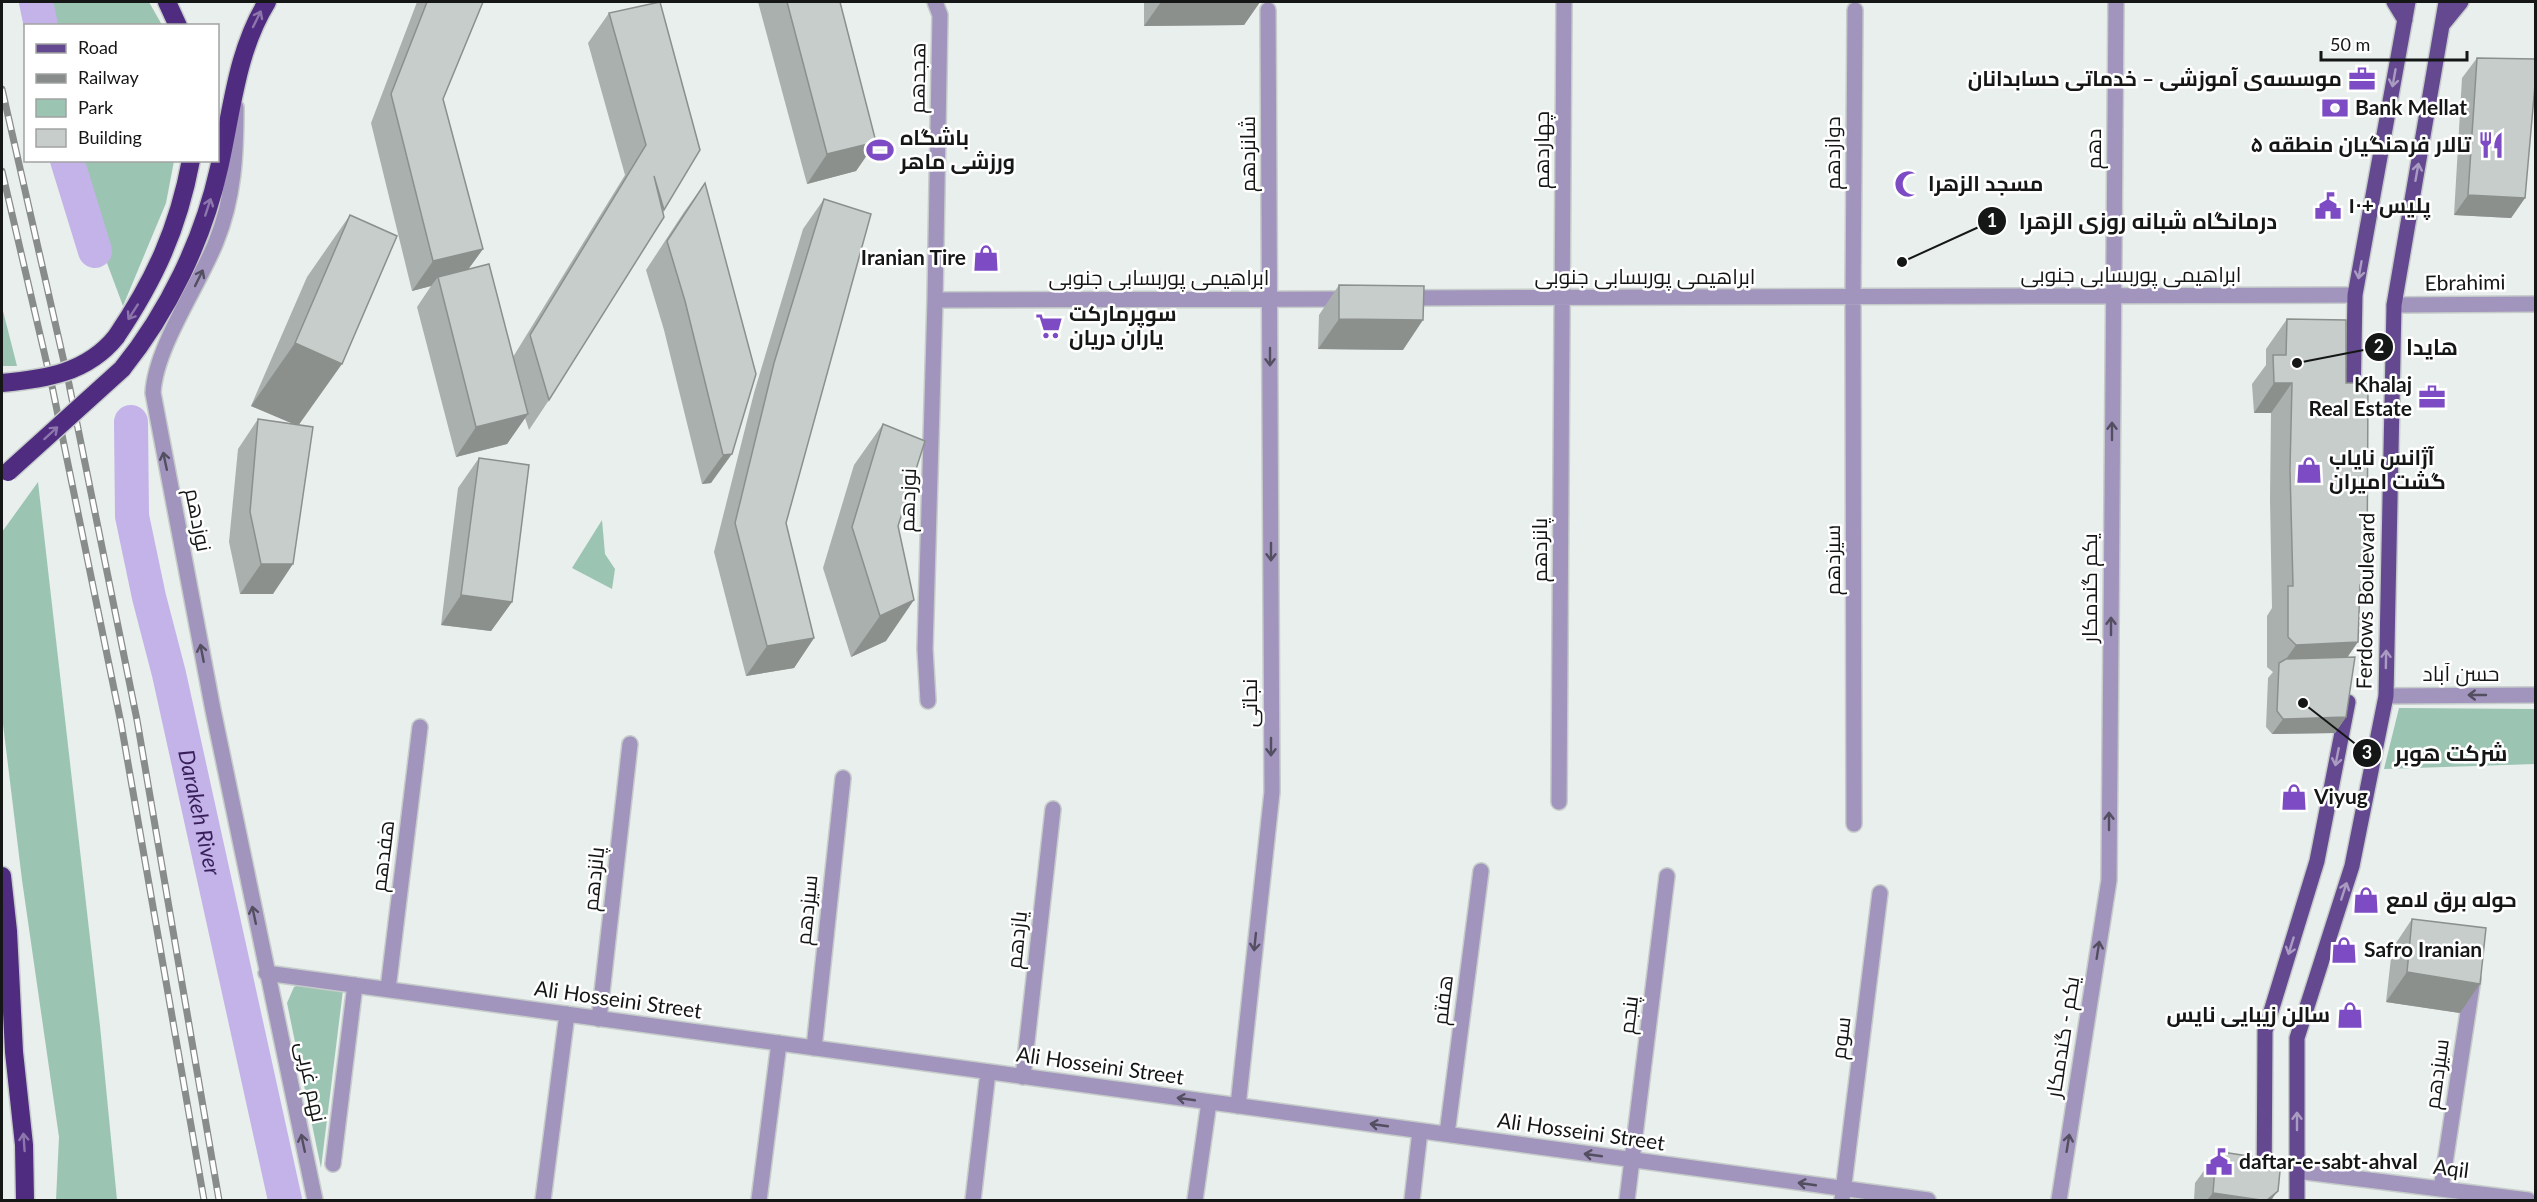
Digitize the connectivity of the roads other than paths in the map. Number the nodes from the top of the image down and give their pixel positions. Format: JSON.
{"nodes":[{"id":1,"x":167,"y":2,"type":"edge"},
{"id":2,"x":267,"y":2,"type":"edge"},
{"id":3,"x":1564,"y":2,"type":"edge"},
{"id":4,"x":2116,"y":2,"type":"edge"},
{"id":5,"x":2394,"y":2,"type":"edge"},
{"id":6,"x":2408,"y":2,"type":"edge"},
{"id":7,"x":2446,"y":2,"type":"edge"},
{"id":8,"x":2461,"y":2,"type":"edge"},
{"id":9,"x":940,"y":6,"type":"edge"},
{"id":10,"x":1268,"y":10,"type":"dead end"},
{"id":11,"x":1855,"y":10,"type":"dead end"},
{"id":12,"x":2405,"y":20,"type":"junction"},
{"id":13,"x":177,"y":24,"type":"edge"},
{"id":14,"x":2442,"y":26,"type":"junction"},
{"id":15,"x":236,"y":86,"type":"junction"},
{"id":16,"x":191,"y":162,"type":"edge"},
{"id":17,"x":2355,"y":295,"type":"junction"},
{"id":18,"x":2113,"y":296,"type":"junction"},
{"id":19,"x":1853,"y":297,"type":"junction"},
{"id":20,"x":1364,"y":298,"type":"edge"},
{"id":21,"x":1387,"y":298,"type":"edge"},
{"id":22,"x":1562,"y":298,"type":"junction"},
{"id":23,"x":1270,"y":299,"type":"junction"},
{"id":24,"x":935,"y":300,"type":"junction"},
{"id":25,"x":2535,"y":304,"type":"edge"},
{"id":26,"x":2394,"y":305,"type":"junction"},
{"id":27,"x":2,"y":383,"type":"edge"},
{"id":28,"x":2353,"y":412,"type":"edge"},
{"id":29,"x":5,"y":476,"type":"edge"},
{"id":30,"x":2349,"y":682,"type":"edge"},
{"id":31,"x":2535,"y":695,"type":"edge"},
{"id":32,"x":2386,"y":696,"type":"junction"},
{"id":33,"x":928,"y":701,"type":"dead end"},
{"id":34,"x":420,"y":727,"type":"dead end"},
{"id":35,"x":630,"y":744,"type":"dead end"},
{"id":36,"x":843,"y":777,"type":"dead end"},
{"id":37,"x":1559,"y":802,"type":"dead end"},
{"id":38,"x":1053,"y":809,"type":"dead end"},
{"id":39,"x":1854,"y":824,"type":"dead end"},
{"id":40,"x":1481,"y":871,"type":"dead end"},
{"id":41,"x":2,"y":876,"type":"edge"},
{"id":42,"x":1667,"y":876,"type":"dead end"},
{"id":43,"x":2109,"y":880,"type":"joint"},
{"id":44,"x":1880,"y":893,"type":"dead end"},
{"id":45,"x":2475,"y":964,"type":"edge"},
{"id":46,"x":266,"y":973,"type":"junction"},
{"id":47,"x":355,"y":985,"type":"junction"},
{"id":48,"x":388,"y":989,"type":"junction"},
{"id":49,"x":567,"y":1014,"type":"junction"},
{"id":50,"x":599,"y":1019,"type":"junction"},
{"id":51,"x":779,"y":1043,"type":"junction"},
{"id":52,"x":814,"y":1048,"type":"junction"},
{"id":53,"x":988,"y":1072,"type":"junction"},
{"id":54,"x":1023,"y":1077,"type":"junction"},
{"id":55,"x":1209,"y":1102,"type":"junction"},
{"id":56,"x":1238,"y":1106,"type":"junction"},
{"id":57,"x":1420,"y":1131,"type":"junction"},
{"id":58,"x":1446,"y":1134,"type":"junction"},
{"id":59,"x":1632,"y":1160,"type":"junction"},
{"id":60,"x":333,"y":1164,"type":"dead end"},
{"id":61,"x":2297,"y":1170,"type":"junction"},
{"id":62,"x":2441,"y":1189,"type":"junction"},
{"id":63,"x":1842,"y":1195,"type":"edge"},
{"id":64,"x":2495,"y":1198,"type":"edge"},
{"id":65,"x":25,"y":1200,"type":"edge"},
{"id":66,"x":315,"y":1200,"type":"edge"},
{"id":67,"x":543,"y":1200,"type":"edge"},
{"id":68,"x":759,"y":1200,"type":"edge"},
{"id":69,"x":973,"y":1200,"type":"edge"},
{"id":70,"x":1195,"y":1200,"type":"edge"},
{"id":71,"x":1412,"y":1200,"type":"edge"},
{"id":72,"x":1628,"y":1200,"type":"edge"},
{"id":73,"x":1928,"y":1200,"type":"edge"},
{"id":74,"x":2059,"y":1200,"type":"edge"},
{"id":75,"x":2264,"y":1200,"type":"edge"},
{"id":76,"x":2297,"y":1200,"type":"edge"},
{"id":77,"x":2528,"y":1200,"type":"edge"}],
"edges":[{"from":1,"to":13,"type":"highway"},
{"from":15,"to":2,"type":"highway","one_way":true},
{"from":3,"to":22,"type":"street","name":"چهاردهم"},
{"from":4,"to":18,"type":"street","name":"دهم"},
{"from":5,"to":12,"type":"main road"},
{"from":6,"to":12,"type":"main road"},
{"from":7,"to":14,"type":"main road"},
{"from":8,"to":14,"type":"main road","name":"Ferdows Boulevard"},
{"from":9,"to":24,"type":"street","name":"هجدهم"},
{"from":10,"to":23,"type":"street","name":"شانزدهم"},
{"from":11,"to":19,"type":"street","name":"دوازدهم"},
{"from":12,"to":17,"type":"main road","one_way":true},
{"from":26,"to":14,"type":"main road","name":"Ferdows Boulevard","one_way":true},
{"from":29,"to":15,"type":"highway","one_way":true,"bridge":true},
{"from":46,"to":15,"type":"street","name":"نوزدهم","one_way":true},
{"from":16,"to":27,"type":"highway","one_way":true,"bridge":true},
{"from":17,"to":18,"type":"street","name":"ابراهیمی پوربسابی جنوبی"},
{"from":17,"to":28,"type":"main road"},
{"from":18,"to":19,"type":"street","name":"ابراهیمی پوربسابی جنوبی"},
{"from":43,"to":18,"type":"street","name":"یکم گندمکار","one_way":true},
{"from":19,"to":22,"type":"street","name":"ابراهیمی پوربسابی جنوبی"},
{"from":19,"to":39,"type":"street","name":"سیزدهم"},
{"from":20,"to":23,"type":"street","name":"ابراهیمی پوربسابی جنوبی"},
{"from":21,"to":22,"type":"street","name":"ابراهیمی پوربسابی جنوبی"},
{"from":22,"to":37,"type":"street","name":"پانزدهم"},
{"from":23,"to":24,"type":"street","name":"ابراهیمی پوربسابی جنوبی"},
{"from":23,"to":56,"type":"street","name":"نجاتی","one_way":true},
{"from":24,"to":33,"type":"street","name":"نوزدهم"},
{"from":25,"to":26,"type":"street","name":"Ebrahimi"},
{"from":32,"to":26,"type":"main road","name":"Ferdows Boulevard","one_way":true},
{"from":30,"to":75,"type":"main road","name":"Ferdows Boulevard","one_way":true},
{"from":31,"to":32,"type":"street","name":"حسن آباد","one_way":true},
{"from":61,"to":32,"type":"main road","name":"Ferdows Boulevard","one_way":true},
{"from":34,"to":48,"type":"street","name":"هفدهم"},
{"from":35,"to":50,"type":"street","name":"پانزدهم"},
{"from":36,"to":52,"type":"street","name":"سیزدهم"},
{"from":38,"to":54,"type":"street","name":"یازدهم"},
{"from":40,"to":58,"type":"street","name":"هفتم"},
{"from":65,"to":41,"type":"highway","one_way":true},
{"from":42,"to":59,"type":"street","name":"پنجم"},
{"from":74,"to":43,"type":"street","name":"یکم - گندمکار","one_way":true},
{"from":44,"to":63,"type":"street","name":"سوم"},
{"from":45,"to":62,"type":"street","name":"سیزدهم"},
{"from":46,"to":47,"type":"street","name":"Ali Hosseini Street"},
{"from":66,"to":46,"type":"street","name":"نهم غربی","one_way":true},
{"from":47,"to":48,"type":"street","name":"Ali Hosseini Street"},
{"from":47,"to":60,"type":"street"},
{"from":48,"to":49,"type":"street","name":"Ali Hosseini Street"},
{"from":49,"to":50,"type":"street","name":"Ali Hosseini Street"},
{"from":49,"to":67,"type":"street"},
{"from":50,"to":51,"type":"street","name":"Ali Hosseini Street"},
{"from":51,"to":52,"type":"street","name":"Ali Hosseini Street"},
{"from":51,"to":68,"type":"street"},
{"from":52,"to":53,"type":"street","name":"Ali Hosseini Street"},
{"from":53,"to":54,"type":"street","name":"Ali Hosseini Street"},
{"from":53,"to":69,"type":"street"},
{"from":55,"to":54,"type":"street","name":"Ali Hosseini Street","one_way":true},
{"from":55,"to":56,"type":"street","name":"Ali Hosseini Street"},
{"from":55,"to":70,"type":"street"},
{"from":57,"to":56,"type":"street","name":"Ali Hosseini Street","one_way":true},
{"from":57,"to":58,"type":"street","name":"Ali Hosseini Street"},
{"from":57,"to":71,"type":"street"},
{"from":59,"to":58,"type":"street","name":"Ali Hosseini Street","one_way":true},
{"from":63,"to":59,"type":"street","name":"Ali Hosseini Street","one_way":true},
{"from":59,"to":72,"type":"street","name":"پنجم"},
{"from":61,"to":62,"type":"street","name":"Aqil"},
{"from":61,"to":76,"type":"main road","name":"Ferdows Boulevard"},
{"from":62,"to":64,"type":"street","name":"Aqil"},
{"from":63,"to":73,"type":"street","name":"Ali Hosseini Street"},
{"from":64,"to":77,"type":"street","name":"Aqil"}]}
